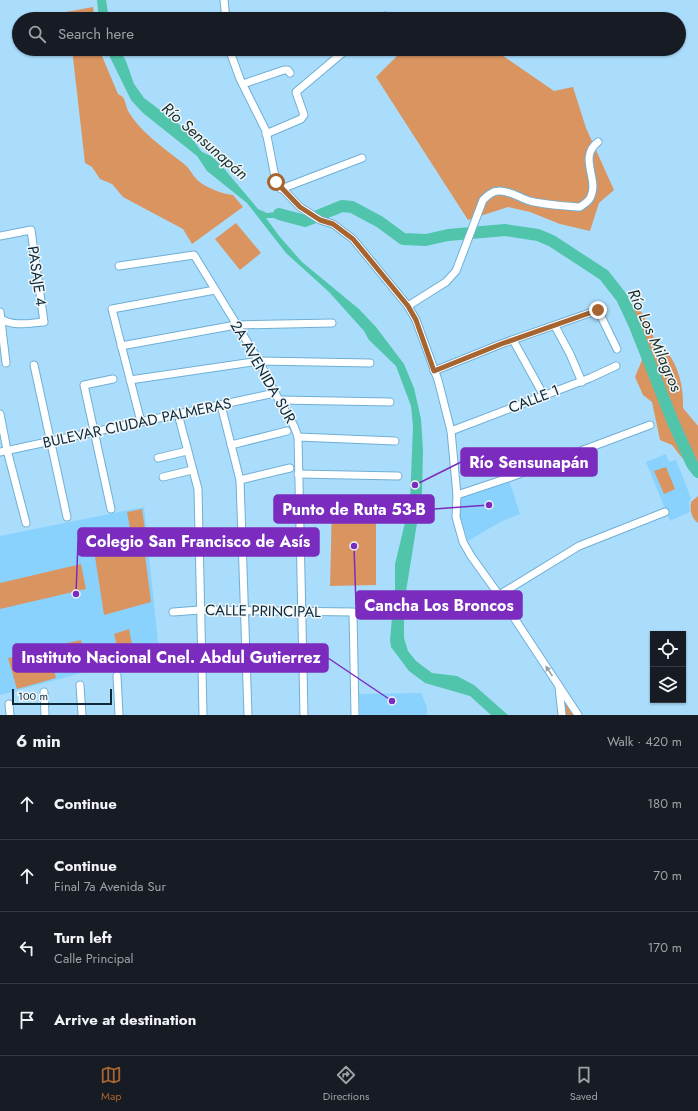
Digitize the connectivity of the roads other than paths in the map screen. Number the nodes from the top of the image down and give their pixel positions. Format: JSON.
{"nodes":[{"id":1,"x":224,"y":0,"type":"edge"},
{"id":2,"x":225,"y":12,"type":"edge"},
{"id":3,"x":232,"y":56,"type":"edge"},
{"id":4,"x":338,"y":56,"type":"edge"},
{"id":5,"x":290,"y":73,"type":"dead end"},
{"id":6,"x":243,"y":84,"type":"junction"},
{"id":7,"x":266,"y":134,"type":"junction"},
{"id":8,"x":598,"y":142,"type":"dead end"},
{"id":9,"x":362,"y":158,"type":"dead end"},
{"id":10,"x":281,"y":189,"type":"junction"},
{"id":11,"x":0,"y":236,"type":"edge"},
{"id":12,"x":119,"y":266,"type":"dead end"},
{"id":13,"x":215,"y":290,"type":"junction"},
{"id":14,"x":408,"y":306,"type":"junction"},
{"id":15,"x":1,"y":316,"type":"edge"},
{"id":16,"x":332,"y":323,"type":"dead end"},
{"id":17,"x":236,"y":325,"type":"junction"},
{"id":18,"x":555,"y":326,"type":"junction"},
{"id":19,"x":513,"y":340,"type":"junction"},
{"id":20,"x":121,"y":346,"type":"junction"},
{"id":21,"x":618,"y":349,"type":"dead end"},
{"id":22,"x":259,"y":361,"type":"junction"},
{"id":23,"x":6,"y":363,"type":"dead end"},
{"id":24,"x":370,"y":363,"type":"dead end"},
{"id":25,"x":34,"y":365,"type":"dead end"},
{"id":26,"x":616,"y":366,"type":"dead end"},
{"id":27,"x":434,"y":371,"type":"junction"},
{"id":28,"x":113,"y":379,"type":"dead end"},
{"id":29,"x":130,"y":380,"type":"junction"},
{"id":30,"x":582,"y":382,"type":"junction"},
{"id":31,"x":275,"y":393,"type":"junction"},
{"id":32,"x":544,"y":396,"type":"junction"},
{"id":33,"x":280,"y":400,"type":"junction"},
{"id":34,"x":390,"y":402,"type":"dead end"},
{"id":35,"x":221,"y":405,"type":"junction"},
{"id":36,"x":0,"y":414,"type":"edge"},
{"id":37,"x":178,"y":414,"type":"junction"},
{"id":38,"x":141,"y":422,"type":"junction"},
{"id":39,"x":650,"y":425,"type":"dead end"},
{"id":40,"x":286,"y":431,"type":"dead end"},
{"id":41,"x":451,"y":431,"type":"junction"},
{"id":42,"x":94,"y":433,"type":"junction"},
{"id":43,"x":298,"y":437,"type":"junction"},
{"id":44,"x":51,"y":441,"type":"junction"},
{"id":45,"x":395,"y":441,"type":"dead end"},
{"id":46,"x":231,"y":445,"type":"junction"},
{"id":47,"x":3,"y":451,"type":"edge"},
{"id":48,"x":188,"y":451,"type":"junction"},
{"id":49,"x":158,"y":458,"type":"dead end"},
{"id":50,"x":192,"y":470,"type":"junction"},
{"id":51,"x":292,"y":470,"type":"junction"},
{"id":52,"x":398,"y":476,"type":"dead end"},
{"id":53,"x":162,"y":477,"type":"dead end"},
{"id":54,"x":240,"y":480,"type":"junction"},
{"id":55,"x":457,"y":495,"type":"junction"},
{"id":56,"x":111,"y":509,"type":"dead end"},
{"id":57,"x":665,"y":512,"type":"dead end"},
{"id":58,"x":67,"y":517,"type":"dead end"},
{"id":59,"x":26,"y":523,"type":"dead end"},
{"id":60,"x":499,"y":595,"type":"junction"},
{"id":61,"x":200,"y":610,"type":"junction"},
{"id":62,"x":243,"y":611,"type":"junction"},
{"id":63,"x":173,"y":612,"type":"dead end"},
{"id":64,"x":301,"y":612,"type":"junction"},
{"id":65,"x":117,"y":676,"type":"dead end"},
{"id":66,"x":80,"y":685,"type":"dead end"},
{"id":67,"x":558,"y":685,"type":"junction"},
{"id":68,"x":44,"y":692,"type":"dead end"},
{"id":69,"x":9,"y":704,"type":"dead end"},
{"id":70,"x":10,"y":715,"type":"edge"},
{"id":71,"x":44,"y":715,"type":"edge"},
{"id":72,"x":82,"y":715,"type":"edge"},
{"id":73,"x":119,"y":715,"type":"edge"},
{"id":74,"x":203,"y":715,"type":"edge"},
{"id":75,"x":248,"y":715,"type":"edge"},
{"id":76,"x":304,"y":715,"type":"edge"},
{"id":77,"x":355,"y":715,"type":"edge"},
{"id":78,"x":562,"y":715,"type":"edge"},
{"id":79,"x":578,"y":715,"type":"edge"}],
"edges":[{"from":1,"to":2,"type":"street"},
{"from":3,"to":6,"type":"street"},
{"from":4,"to":7,"type":"street"},
{"from":5,"to":6,"type":"street"},
{"from":6,"to":7,"type":"street"},
{"from":7,"to":10,"type":"street"},
{"from":8,"to":14,"type":"street"},
{"from":9,"to":10,"type":"street"},
{"from":10,"to":14,"type":"street"},
{"from":11,"to":15,"type":"street","name":"PASAJE 4"},
{"from":12,"to":13,"type":"street","name":"2A AVENIDA SUR"},
{"from":13,"to":17,"type":"street","name":"2A AVENIDA SUR"},
{"from":13,"to":20,"type":"street"},
{"from":14,"to":27,"type":"street"},
{"from":15,"to":23,"type":"street"},
{"from":16,"to":17,"type":"street"},
{"from":17,"to":20,"type":"street"},
{"from":17,"to":22,"type":"street","name":"2A AVENIDA SUR"},
{"from":18,"to":19,"type":"street"},
{"from":18,"to":21,"type":"street"},
{"from":18,"to":30,"type":"street"},
{"from":19,"to":27,"type":"street"},
{"from":19,"to":32,"type":"street"},
{"from":20,"to":29,"type":"street"},
{"from":22,"to":24,"type":"street"},
{"from":22,"to":29,"type":"street"},
{"from":22,"to":31,"type":"street","name":"2A AVENIDA SUR"},
{"from":25,"to":44,"type":"street"},
{"from":26,"to":30,"type":"street","name":"CALLE 1"},
{"from":27,"to":41,"type":"street"},
{"from":28,"to":42,"type":"street"},
{"from":29,"to":38,"type":"street"},
{"from":30,"to":32,"type":"street","name":"CALLE 1"},
{"from":31,"to":33,"type":"street","name":"2A AVENIDA SUR"},
{"from":31,"to":35,"type":"street","name":"BULEVAR CIUDAD PALMERAS"},
{"from":32,"to":41,"type":"street","name":"CALLE 1"},
{"from":33,"to":34,"type":"street"},
{"from":33,"to":43,"type":"street","name":"2A AVENIDA SUR"},
{"from":35,"to":37,"type":"street","name":"BULEVAR CIUDAD PALMERAS"},
{"from":35,"to":46,"type":"street"},
{"from":36,"to":47,"type":"street"},
{"from":37,"to":38,"type":"street","name":"BULEVAR CIUDAD PALMERAS"},
{"from":37,"to":48,"type":"street"},
{"from":38,"to":42,"type":"street","name":"BULEVAR CIUDAD PALMERAS"},
{"from":39,"to":55,"type":"street"},
{"from":40,"to":46,"type":"street"},
{"from":41,"to":55,"type":"street"},
{"from":42,"to":44,"type":"street","name":"BULEVAR CIUDAD PALMERAS"},
{"from":42,"to":56,"type":"street"},
{"from":43,"to":45,"type":"street"},
{"from":43,"to":51,"type":"street","name":"2A AVENIDA SUR"},
{"from":44,"to":47,"type":"street","name":"BULEVAR CIUDAD PALMERAS"},
{"from":44,"to":58,"type":"street"},
{"from":46,"to":54,"type":"street"},
{"from":47,"to":59,"type":"street"},
{"from":48,"to":49,"type":"street"},
{"from":48,"to":50,"type":"street"},
{"from":50,"to":53,"type":"street"},
{"from":50,"to":61,"type":"street"},
{"from":51,"to":52,"type":"street"},
{"from":51,"to":54,"type":"street"},
{"from":51,"to":64,"type":"street","name":"2A AVENIDA SUR"},
{"from":54,"to":62,"type":"street"},
{"from":55,"to":60,"type":"street"},
{"from":57,"to":60,"type":"street"},
{"from":67,"to":60,"type":"street","one_way":true},
{"from":61,"to":62,"type":"street","name":"CALLE PRINCIPAL"},
{"from":61,"to":63,"type":"street","name":"CALLE PRINCIPAL"},
{"from":61,"to":74,"type":"street"},
{"from":62,"to":64,"type":"street","name":"CALLE PRINCIPAL"},
{"from":62,"to":75,"type":"street"},
{"from":64,"to":76,"type":"street","name":"2A AVENIDA SUR"},
{"from":64,"to":77,"type":"street","name":"CALLE PRINCIPAL"},
{"from":65,"to":73,"type":"street"},
{"from":66,"to":72,"type":"street"},
{"from":67,"to":78,"type":"street"},
{"from":67,"to":79,"type":"street"},
{"from":68,"to":71,"type":"street"},
{"from":69,"to":70,"type":"street"}]}
